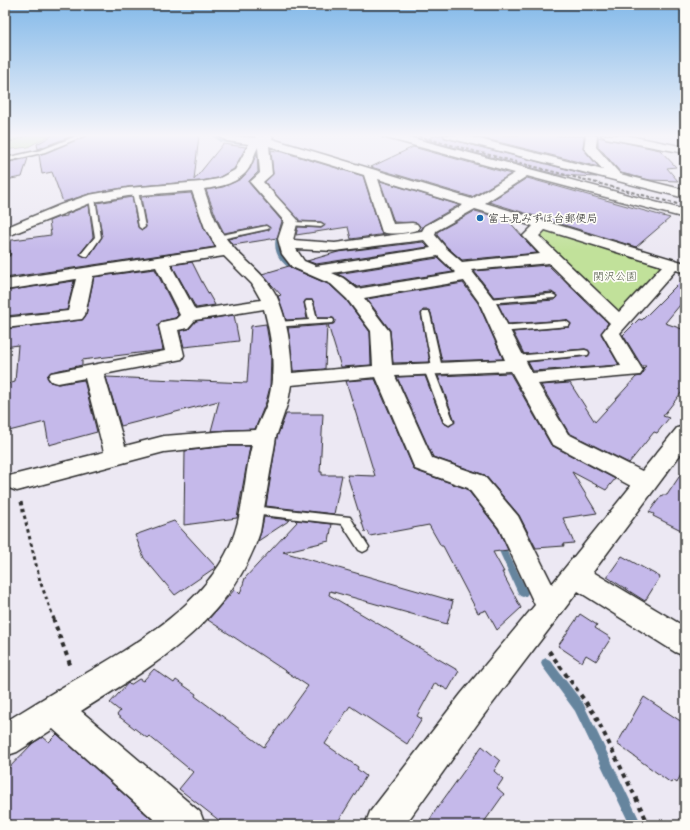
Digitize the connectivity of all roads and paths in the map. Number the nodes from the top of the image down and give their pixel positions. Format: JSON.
{"nodes":[{"id":1,"x":237,"y":174,"type":"edge"},
{"id":2,"x":266,"y":174,"type":"edge"},
{"id":3,"x":370,"y":174,"type":"joint"},
{"id":4,"x":522,"y":174,"type":"edge"},
{"id":5,"x":532,"y":174,"type":"edge"},
{"id":6,"x":603,"y":174,"type":"edge"},
{"id":7,"x":613,"y":174,"type":"edge"},
{"id":8,"x":616,"y":177,"type":"junction"},
{"id":9,"x":197,"y":187,"type":"junction"},
{"id":10,"x":135,"y":191,"type":"junction"},
{"id":11,"x":685,"y":194,"type":"edge"},
{"id":12,"x":92,"y":198,"type":"junction"},
{"id":13,"x":474,"y":204,"type":"junction"},
{"id":14,"x":685,"y":214,"type":"edge"},
{"id":15,"x":291,"y":224,"type":"junction"},
{"id":16,"x":321,"y":225,"type":"dead end"},
{"id":17,"x":543,"y":225,"type":"junction"},
{"id":18,"x":142,"y":227,"type":"dead end"},
{"id":19,"x":266,"y":228,"type":"dead end"},
{"id":20,"x":5,"y":232,"type":"edge"},
{"id":21,"x":429,"y":232,"type":"junction"},
{"id":22,"x":222,"y":244,"type":"junction"},
{"id":23,"x":286,"y":244,"type":"junction"},
{"id":24,"x":441,"y":251,"type":"junction"},
{"id":25,"x":85,"y":254,"type":"dead end"},
{"id":26,"x":552,"y":258,"type":"junction"},
{"id":27,"x":161,"y":261,"type":"junction"},
{"id":28,"x":679,"y":266,"type":"edge"},
{"id":29,"x":314,"y":271,"type":"junction"},
{"id":30,"x":86,"y":272,"type":"junction"},
{"id":31,"x":464,"y":272,"type":"junction"},
{"id":32,"x":5,"y":285,"type":"edge"},
{"id":33,"x":353,"y":295,"type":"junction"},
{"id":34,"x":552,"y":296,"type":"dead end"},
{"id":35,"x":487,"y":301,"type":"junction"},
{"id":36,"x":270,"y":303,"type":"junction"},
{"id":37,"x":309,"y":303,"type":"dead end"},
{"id":38,"x":426,"y":314,"type":"dead end"},
{"id":39,"x":189,"y":316,"type":"junction"},
{"id":40,"x":313,"y":321,"type":"junction"},
{"id":41,"x":330,"y":321,"type":"dead end"},
{"id":42,"x":619,"y":322,"type":"junction"},
{"id":43,"x":5,"y":323,"type":"edge"},
{"id":44,"x":566,"y":324,"type":"dead end"},
{"id":45,"x":276,"y":325,"type":"junction"},
{"id":46,"x":501,"y":329,"type":"junction"},
{"id":47,"x":585,"y":353,"type":"dead end"},
{"id":48,"x":433,"y":368,"type":"junction"},
{"id":49,"x":519,"y":368,"type":"junction"},
{"id":50,"x":93,"y":371,"type":"junction"},
{"id":51,"x":377,"y":371,"type":"junction"},
{"id":52,"x":58,"y":377,"type":"dead end"},
{"id":53,"x":282,"y":380,"type":"junction"},
{"id":54,"x":449,"y":422,"type":"dead end"},
{"id":55,"x":685,"y":433,"type":"edge"},
{"id":56,"x":265,"y":437,"type":"junction"},
{"id":57,"x":116,"y":455,"type":"junction"},
{"id":58,"x":17,"y":482,"type":"joint"},
{"id":59,"x":645,"y":483,"type":"junction"},
{"id":60,"x":252,"y":510,"type":"junction"},
{"id":61,"x":362,"y":547,"type":"dead end"},
{"id":62,"x":575,"y":575,"type":"junction"},
{"id":63,"x":550,"y":608,"type":"junction"},
{"id":64,"x":685,"y":643,"type":"edge"},
{"id":65,"x":545,"y":646,"type":"dead end"},
{"id":66,"x":68,"y":702,"type":"junction"},
{"id":67,"x":5,"y":740,"type":"edge"},
{"id":68,"x":187,"y":825,"type":"edge"},
{"id":69,"x":382,"y":825,"type":"edge"},
{"id":70,"x":649,"y":825,"type":"edge"}],
"edges":[{"from":1,"to":9,"type":"street"},
{"from":2,"to":15,"type":"street"},
{"from":3,"to":13,"type":"street"},
{"from":3,"to":21,"type":"street"},
{"from":4,"to":13,"type":"street"},
{"from":5,"to":14,"type":"street"},
{"from":6,"to":8,"type":"street"},
{"from":7,"to":8,"type":"street"},
{"from":8,"to":11,"type":"street"},
{"from":9,"to":10,"type":"street"},
{"from":9,"to":22,"type":"street"},
{"from":10,"to":12,"type":"street"},
{"from":10,"to":18,"type":"lane"},
{"from":12,"to":20,"type":"street"},
{"from":12,"to":25,"type":"lane"},
{"from":13,"to":17,"type":"street"},
{"from":13,"to":21,"type":"street"},
{"from":15,"to":16,"type":"lane"},
{"from":15,"to":23,"type":"street"},
{"from":17,"to":26,"type":"street"},
{"from":17,"to":28,"type":"street"},
{"from":19,"to":22,"type":"lane"},
{"from":21,"to":23,"type":"street"},
{"from":21,"to":24,"type":"street"},
{"from":22,"to":27,"type":"street"},
{"from":22,"to":36,"type":"street"},
{"from":23,"to":29,"type":"street"},
{"from":24,"to":29,"type":"street"},
{"from":24,"to":31,"type":"street"},
{"from":26,"to":31,"type":"street"},
{"from":26,"to":42,"type":"street"},
{"from":27,"to":30,"type":"street"},
{"from":27,"to":39,"type":"street"},
{"from":28,"to":42,"type":"street"},
{"from":29,"to":33,"type":"street"},
{"from":30,"to":32,"type":"street"},
{"from":30,"to":43,"type":"street"},
{"from":31,"to":33,"type":"street"},
{"from":31,"to":35,"type":"street"},
{"from":33,"to":51,"type":"street"},
{"from":34,"to":35,"type":"lane"},
{"from":35,"to":46,"type":"street"},
{"from":36,"to":39,"type":"street"},
{"from":36,"to":45,"type":"street"},
{"from":37,"to":40,"type":"lane"},
{"from":38,"to":48,"type":"lane"},
{"from":39,"to":50,"type":"street"},
{"from":40,"to":41,"type":"lane"},
{"from":40,"to":45,"type":"lane"},
{"from":42,"to":49,"type":"street"},
{"from":44,"to":46,"type":"lane"},
{"from":45,"to":53,"type":"street"},
{"from":46,"to":49,"type":"street"},
{"from":47,"to":49,"type":"lane"},
{"from":48,"to":49,"type":"street"},
{"from":48,"to":51,"type":"street"},
{"from":48,"to":54,"type":"lane"},
{"from":49,"to":59,"type":"street"},
{"from":50,"to":52,"type":"street"},
{"from":50,"to":57,"type":"street"},
{"from":51,"to":53,"type":"street"},
{"from":51,"to":63,"type":"street"},
{"from":53,"to":56,"type":"street"},
{"from":55,"to":59,"type":"street"},
{"from":56,"to":57,"type":"street"},
{"from":56,"to":60,"type":"street"},
{"from":57,"to":58,"type":"street"},
{"from":58,"to":66,"type":"path"},
{"from":59,"to":62,"type":"street"},
{"from":60,"to":61,"type":"lane"},
{"from":60,"to":66,"type":"street"},
{"from":62,"to":63,"type":"street"},
{"from":62,"to":64,"type":"street"},
{"from":63,"to":69,"type":"street"},
{"from":65,"to":70,"type":"path"},
{"from":66,"to":67,"type":"street"},
{"from":66,"to":68,"type":"street"}]}
